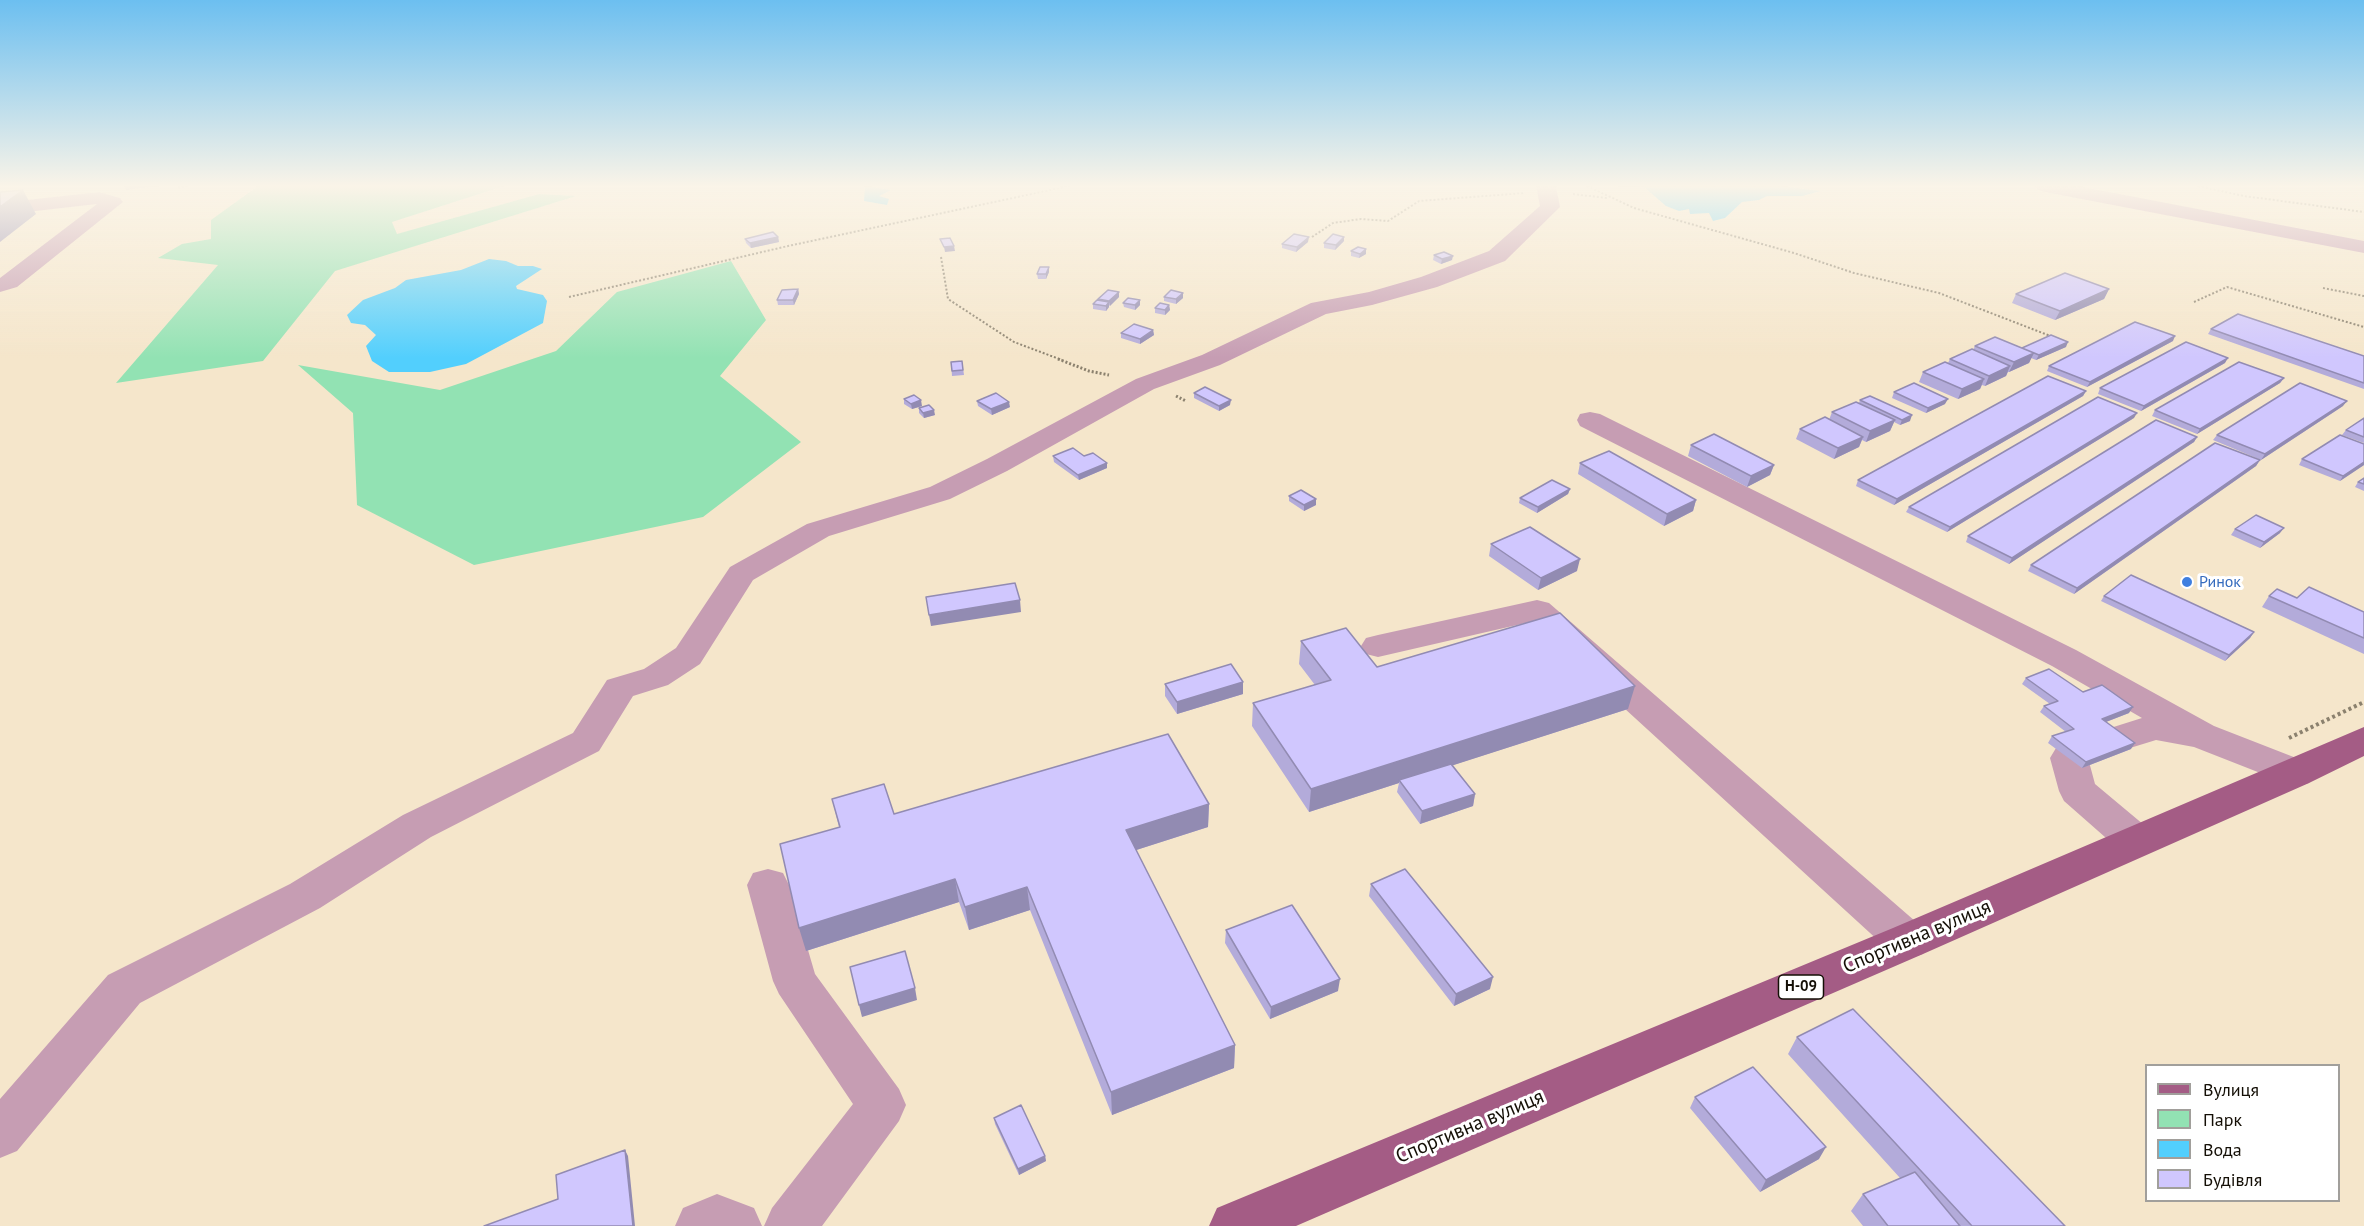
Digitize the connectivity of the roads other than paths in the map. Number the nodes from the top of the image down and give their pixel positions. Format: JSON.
{"nodes":[{"id":1,"x":59,"y":243,"type":"edge"},
{"id":2,"x":1511,"y":243,"type":"edge"},
{"id":3,"x":2344,"y":243,"type":"edge"},
{"id":4,"x":2364,"y":247,"type":"edge"},
{"id":5,"x":0,"y":285,"type":"edge"},
{"id":6,"x":1590,"y":420,"type":"dead end"},
{"id":7,"x":1378,"y":646,"type":"dead end"},
{"id":8,"x":2201,"y":735,"type":"junction"},
{"id":9,"x":2117,"y":739,"type":"edge"},
{"id":10,"x":2364,"y":740,"type":"edge"},
{"id":11,"x":2069,"y":758,"type":"edge"},
{"id":12,"x":2296,"y":773,"type":"junction"},
{"id":13,"x":2136,"y":842,"type":"junction"},
{"id":14,"x":768,"y":885,"type":"dead end"},
{"id":15,"x":1908,"y":941,"type":"junction"},
{"id":16,"x":0,"y":1135,"type":"edge"},
{"id":17,"x":700,"y":1226,"type":"edge"},
{"id":18,"x":736,"y":1226,"type":"edge"},
{"id":19,"x":790,"y":1226,"type":"edge"},
{"id":20,"x":1235,"y":1226,"type":"edge"}],
"edges":[{"from":1,"to":5,"type":"street"},
{"from":2,"to":16,"type":"street"},
{"from":3,"to":4,"type":"street"},
{"from":6,"to":8,"type":"street"},
{"from":7,"to":15,"type":"street"},
{"from":8,"to":9,"type":"street"},
{"from":8,"to":12,"type":"street"},
{"from":10,"to":12,"type":"main road","name":"Спортивна вулиця","number":"Н-09"},
{"from":11,"to":13,"type":"street"},
{"from":12,"to":13,"type":"main road","name":"Спортивна вулиця","number":"Н-09"},
{"from":13,"to":15,"type":"main road","name":"Спортивна вулиця","number":"Н-09"},
{"from":14,"to":19,"type":"street"},
{"from":15,"to":20,"type":"main road","name":"Спортивна вулиця","number":"Н-09"},
{"from":17,"to":18,"type":"street"}]}
